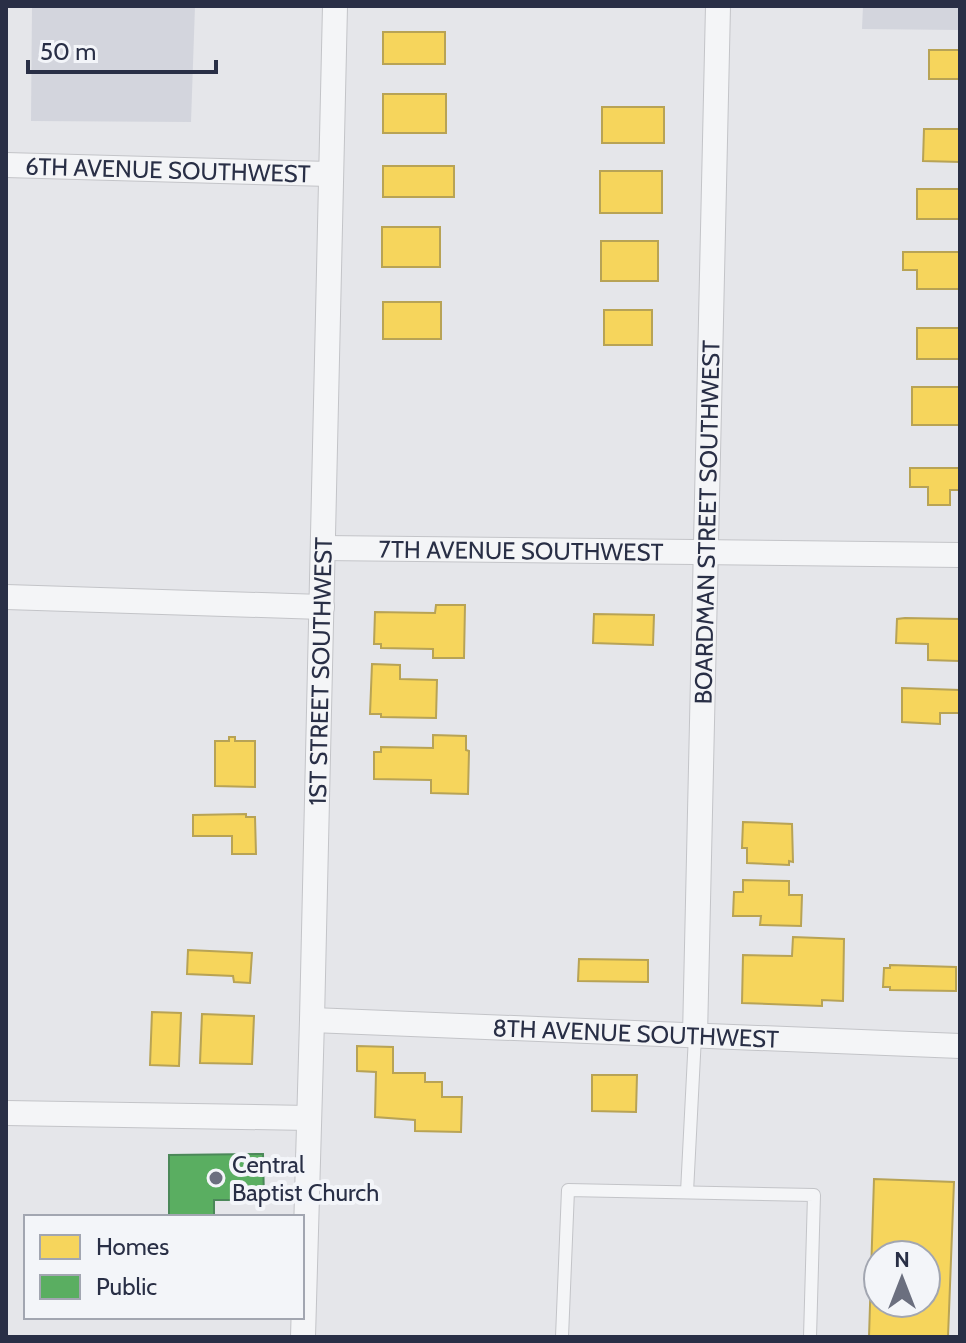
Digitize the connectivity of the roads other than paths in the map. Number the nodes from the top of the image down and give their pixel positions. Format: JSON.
{"nodes":[{"id":1,"x":335,"y":6,"type":"edge"},
{"id":2,"x":718,"y":6,"type":"edge"},
{"id":3,"x":6,"y":165,"type":"edge"},
{"id":4,"x":330,"y":174,"type":"junction"},
{"id":5,"x":323,"y":548,"type":"junction"},
{"id":6,"x":706,"y":553,"type":"junction"},
{"id":7,"x":960,"y":555,"type":"edge"},
{"id":8,"x":6,"y":597,"type":"edge"},
{"id":9,"x":322,"y":607,"type":"junction"},
{"id":10,"x":312,"y":1020,"type":"junction"},
{"id":11,"x":695,"y":1036,"type":"junction"},
{"id":12,"x":960,"y":1046,"type":"edge"},
{"id":13,"x":6,"y":1113,"type":"edge"},
{"id":14,"x":309,"y":1118,"type":"junction"},
{"id":15,"x":687,"y":1192,"type":"junction"},
{"id":16,"x":304,"y":1300,"type":"edge"},
{"id":17,"x":562,"y":1337,"type":"edge"},
{"id":18,"x":810,"y":1337,"type":"edge"}],
"edges":[{"from":1,"to":4,"type":"street","name":"1ST STREET SOUTHWEST"},
{"from":2,"to":6,"type":"street","name":"BOARDMAN STREET SOUTHWEST"},
{"from":3,"to":4,"type":"street","name":"6TH AVENUE SOUTHWEST"},
{"from":4,"to":5,"type":"street","name":"1ST STREET SOUTHWEST"},
{"from":5,"to":6,"type":"street","name":"7TH AVENUE SOUTHWEST"},
{"from":5,"to":9,"type":"street","name":"1ST STREET SOUTHWEST"},
{"from":6,"to":7,"type":"street","name":"7TH AVENUE SOUTHWEST"},
{"from":6,"to":11,"type":"street","name":"BOARDMAN STREET SOUTHWEST"},
{"from":8,"to":9,"type":"street"},
{"from":9,"to":10,"type":"street","name":"1ST STREET SOUTHWEST"},
{"from":10,"to":11,"type":"street","name":"8TH AVENUE SOUTHWEST"},
{"from":10,"to":14,"type":"street","name":"1ST STREET SOUTHWEST"},
{"from":11,"to":12,"type":"street","name":"8TH AVENUE SOUTHWEST"},
{"from":11,"to":15,"type":"lane"},
{"from":13,"to":14,"type":"street"},
{"from":14,"to":16,"type":"street","name":"1ST STREET SOUTHWEST"},
{"from":15,"to":17,"type":"lane"},
{"from":15,"to":18,"type":"lane"}]}
